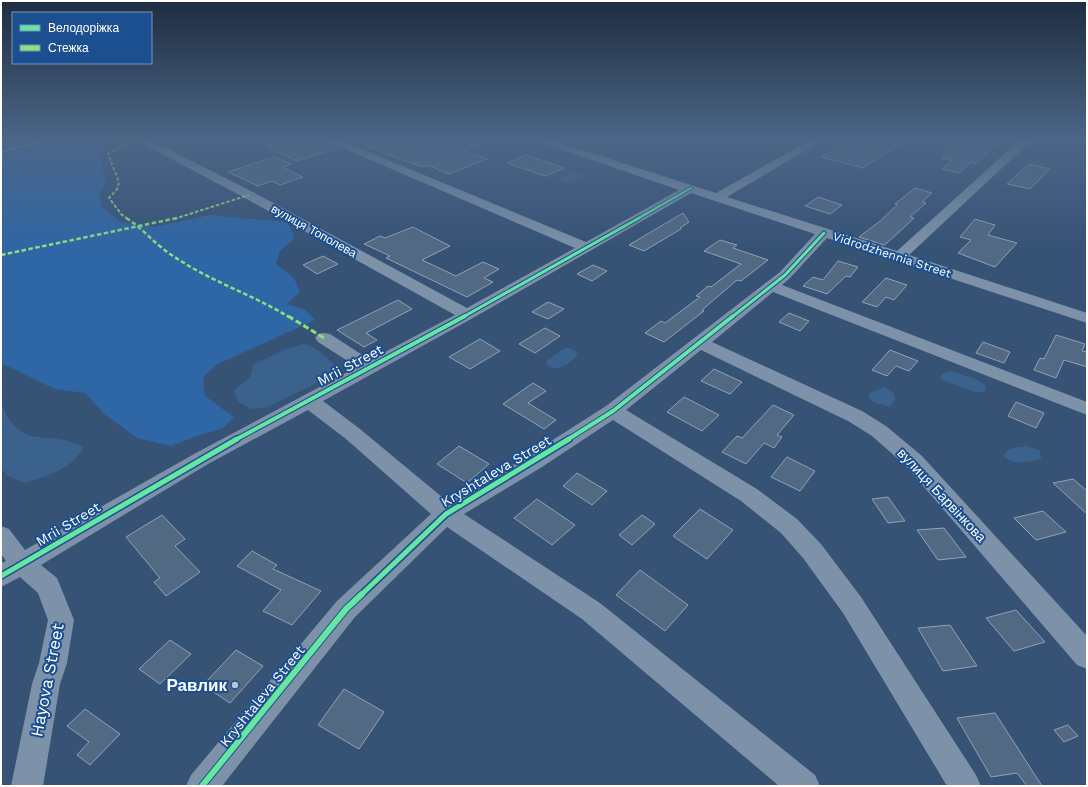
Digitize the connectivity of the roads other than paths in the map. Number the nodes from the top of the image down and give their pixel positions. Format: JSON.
{"nodes":[{"id":1,"x":210,"y":176,"type":"edge"},
{"id":2,"x":415,"y":176,"type":"edge"},
{"id":3,"x":653,"y":176,"type":"edge"},
{"id":4,"x":755,"y":176,"type":"edge"},
{"id":5,"x":988,"y":176,"type":"edge"},
{"id":6,"x":692,"y":188,"type":"junction"},
{"id":7,"x":718,"y":197,"type":"junction"},
{"id":8,"x":824,"y":233,"type":"junction"},
{"id":9,"x":586,"y":247,"type":"junction"},
{"id":10,"x":899,"y":257,"type":"junction"},
{"id":11,"x":770,"y":286,"type":"junction"},
{"id":12,"x":467,"y":315,"type":"junction"},
{"id":13,"x":1087,"y":318,"type":"edge"},
{"id":14,"x":324,"y":338,"type":"dead end"},
{"id":15,"x":701,"y":343,"type":"junction"},
{"id":16,"x":369,"y":367,"type":"junction"},
{"id":17,"x":308,"y":400,"type":"junction"},
{"id":18,"x":1087,"y":409,"type":"edge"},
{"id":19,"x":613,"y":411,"type":"junction"},
{"id":20,"x":446,"y":514,"type":"junction"},
{"id":21,"x":1,"y":536,"type":"edge"},
{"id":22,"x":11,"y":570,"type":"edge"},
{"id":23,"x":1087,"y":656,"type":"edge"},
{"id":24,"x":27,"y":786,"type":"edge"},
{"id":25,"x":202,"y":786,"type":"edge"},
{"id":26,"x":804,"y":786,"type":"edge"},
{"id":27,"x":965,"y":786,"type":"edge"}],
"edges":[{"from":1,"to":12,"type":"street","name":"вулиця Тополева"},
{"from":2,"to":9,"type":"street"},
{"from":3,"to":6,"type":"street","name":"Vidrodzhennia Street"},
{"from":4,"to":7,"type":"street"},
{"from":5,"to":10,"type":"street"},
{"from":6,"to":7,"type":"street","name":"Vidrodzhennia Street"},
{"from":6,"to":9,"type":"street","name":"Mrii Street"},
{"from":7,"to":8,"type":"street","name":"Vidrodzhennia Street"},
{"from":8,"to":10,"type":"street","name":"Vidrodzhennia Street"},
{"from":8,"to":11,"type":"street","name":"Kryshtaleva Street"},
{"from":9,"to":12,"type":"street","name":"Mrii Street"},
{"from":10,"to":13,"type":"street","name":"Vidrodzhennia Street"},
{"from":11,"to":15,"type":"street","name":"Kryshtaleva Street"},
{"from":11,"to":18,"type":"street"},
{"from":12,"to":16,"type":"street","name":"Mrii Street"},
{"from":14,"to":16,"type":"street"},
{"from":15,"to":19,"type":"street","name":"Kryshtaleva Street"},
{"from":15,"to":23,"type":"street","name":"вулиця Барвінкова"},
{"from":16,"to":17,"type":"street","name":"Mrii Street"},
{"from":17,"to":20,"type":"street"},
{"from":17,"to":22,"type":"street","name":"Mrii Street"},
{"from":19,"to":20,"type":"street","name":"Kryshtaleva Street"},
{"from":19,"to":27,"type":"street"},
{"from":20,"to":25,"type":"street","name":"Kryshtaleva Street"},
{"from":20,"to":26,"type":"street"},
{"from":21,"to":22,"type":"street","name":"Hayova Street"},
{"from":22,"to":24,"type":"street","name":"Hayova Street"}]}
